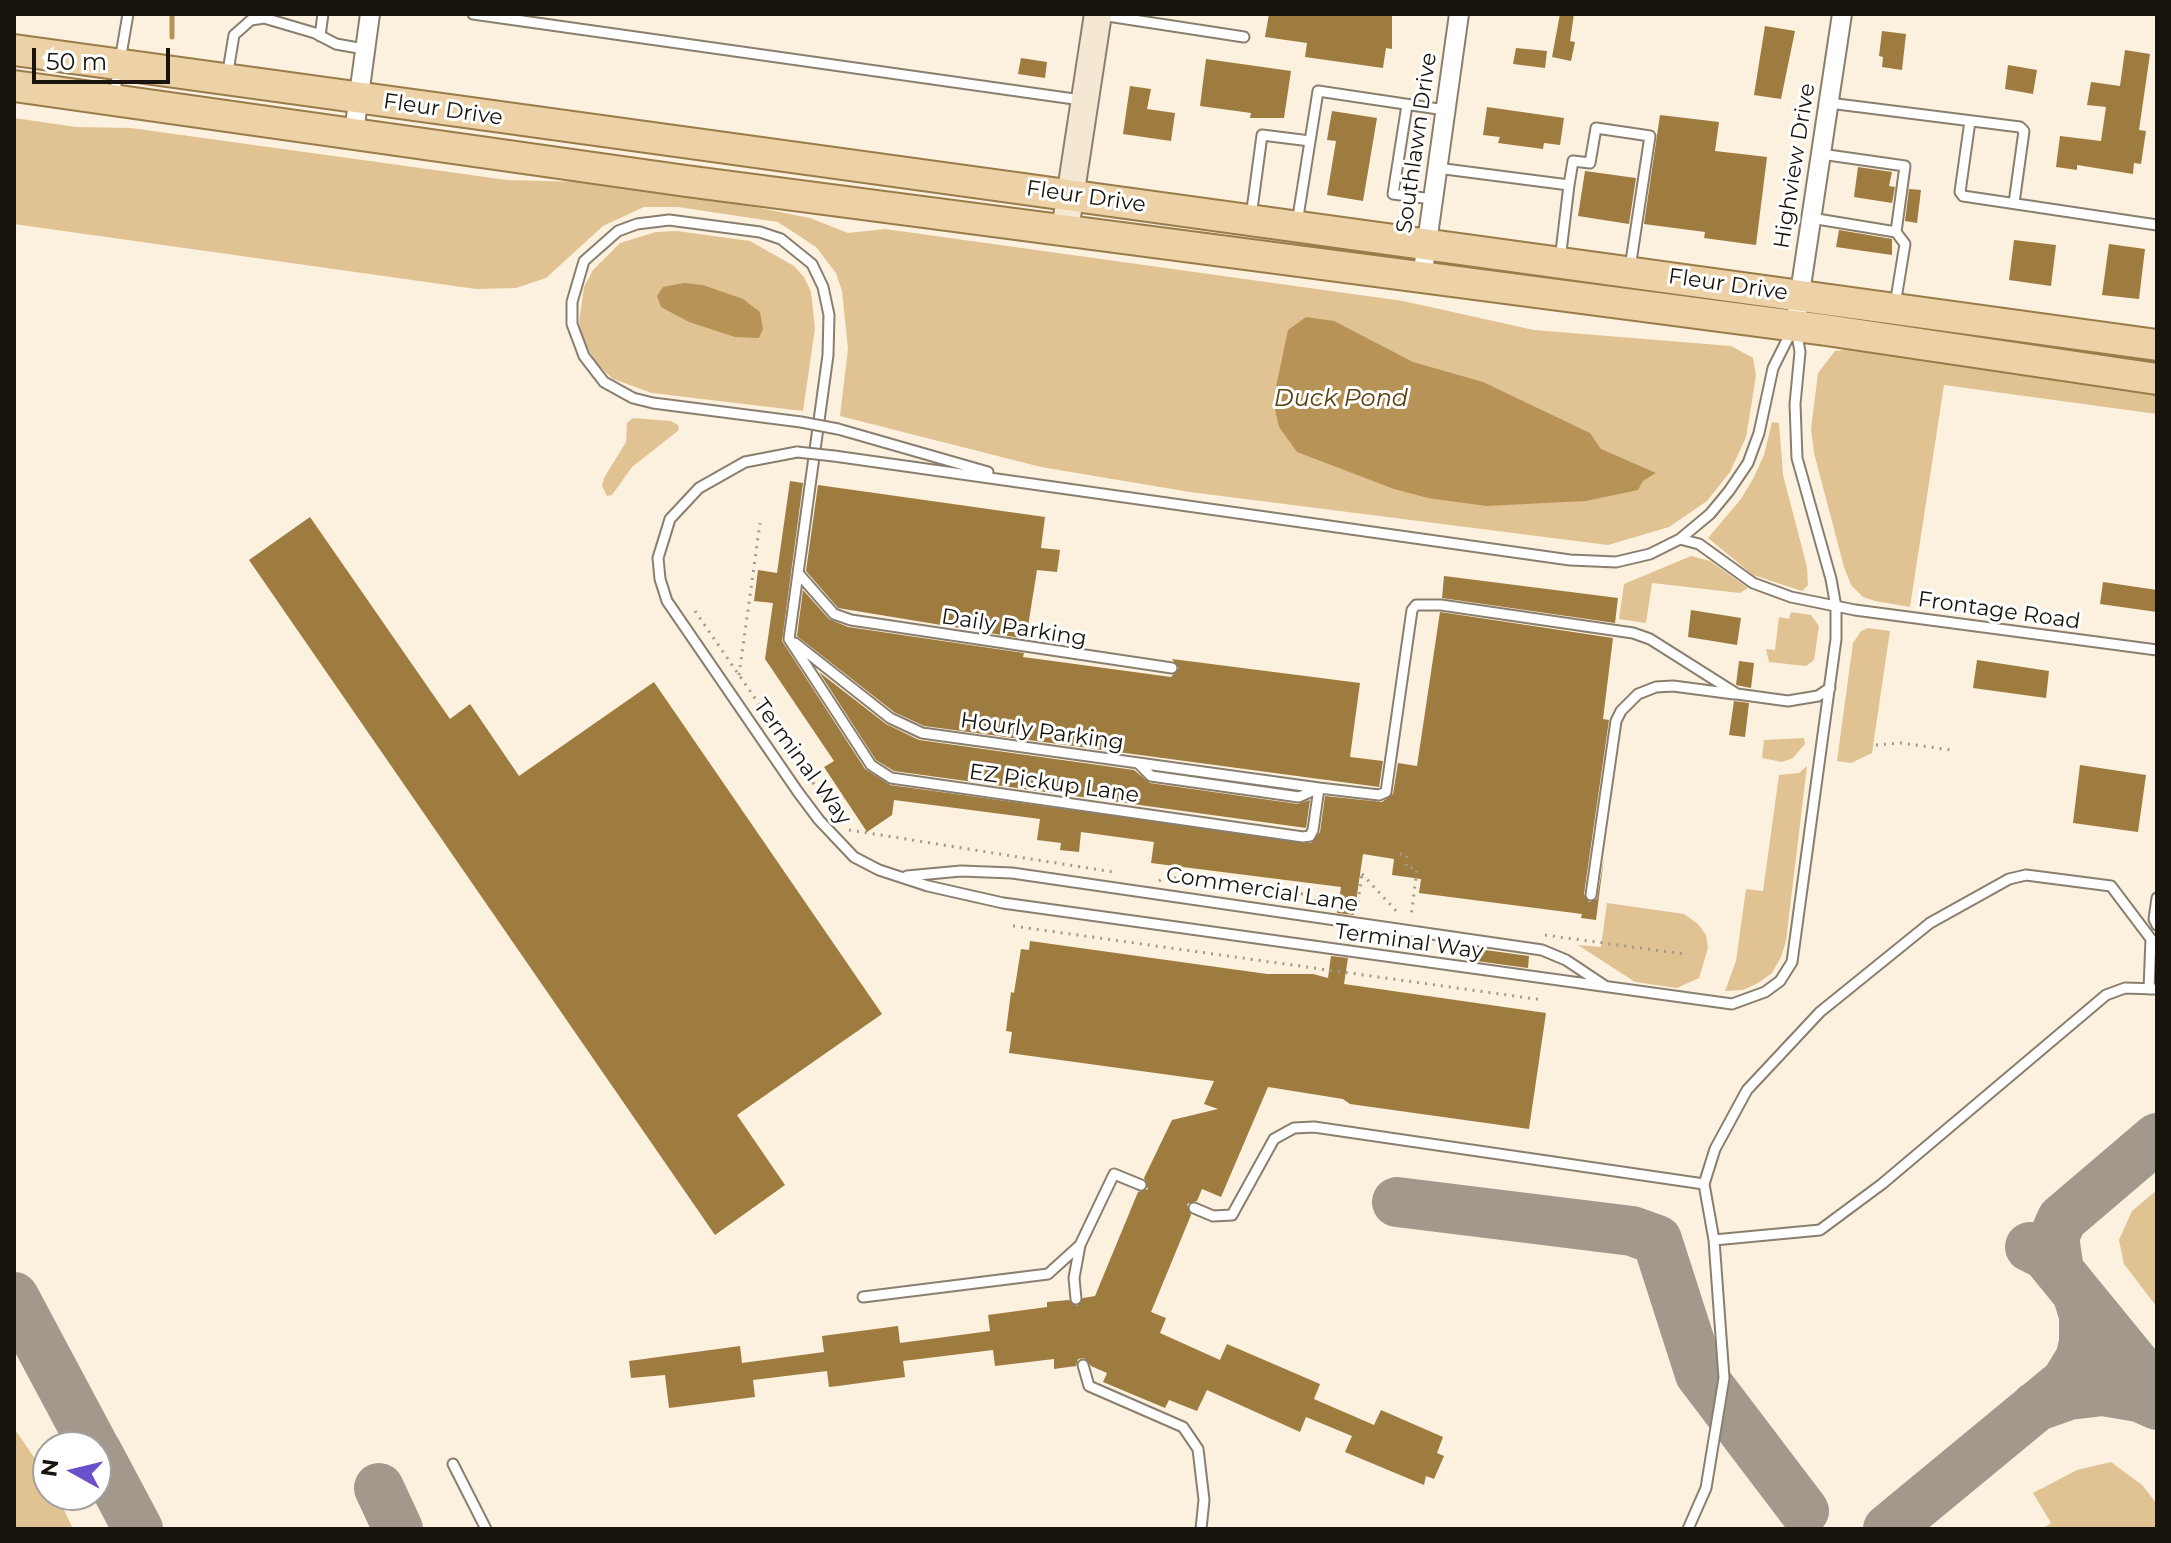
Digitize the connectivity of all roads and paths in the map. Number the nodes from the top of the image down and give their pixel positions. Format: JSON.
{"nodes":[{"id":1,"x":128,"y":14,"type":"edge"},
{"id":2,"x":323,"y":14,"type":"edge"},
{"id":3,"x":370,"y":14,"type":"edge"},
{"id":4,"x":473,"y":14,"type":"edge"},
{"id":5,"x":1098,"y":14,"type":"edge"},
{"id":6,"x":1459,"y":14,"type":"edge"},
{"id":7,"x":1842,"y":14,"type":"edge"},
{"id":8,"x":320,"y":36,"type":"junction"},
{"id":9,"x":1244,"y":37,"type":"dead end"},
{"id":10,"x":364,"y":49,"type":"junction"},
{"id":11,"x":14,"y":50,"type":"edge"},
{"id":12,"x":119,"y":65,"type":"junction"},
{"id":13,"x":227,"y":80,"type":"junction"},
{"id":14,"x":14,"y":86,"type":"edge"},
{"id":15,"x":357,"y":98,"type":"junction"},
{"id":16,"x":114,"y":99,"type":"junction"},
{"id":17,"x":1085,"y":101,"type":"junction"},
{"id":18,"x":1829,"y":103,"type":"junction"},
{"id":19,"x":1407,"y":105,"type":"junction"},
{"id":20,"x":1445,"y":110,"type":"junction"},
{"id":21,"x":1970,"y":121,"type":"junction"},
{"id":22,"x":354,"y":132,"type":"junction"},
{"id":23,"x":1310,"y":141,"type":"junction"},
{"id":24,"x":1821,"y":154,"type":"junction"},
{"id":25,"x":1437,"y":168,"type":"junction"},
{"id":26,"x":1569,"y":185,"type":"junction"},
{"id":27,"x":1071,"y":195,"type":"junction"},
{"id":28,"x":1432,"y":199,"type":"junction"},
{"id":29,"x":2014,"y":203,"type":"junction"},
{"id":30,"x":1811,"y":218,"type":"junction"},
{"id":31,"x":1250,"y":220,"type":"junction"},
{"id":32,"x":2157,"y":225,"type":"edge"},
{"id":33,"x":1297,"y":226,"type":"junction"},
{"id":34,"x":1065,"y":230,"type":"junction"},
{"id":35,"x":1896,"y":232,"type":"junction"},
{"id":36,"x":1426,"y":244,"type":"junction"},
{"id":37,"x":1560,"y":262,"type":"junction"},
{"id":38,"x":1629,"y":272,"type":"junction"},
{"id":39,"x":1422,"y":278,"type":"junction"},
{"id":40,"x":1800,"y":295,"type":"junction"},
{"id":41,"x":1894,"y":308,"type":"junction"},
{"id":42,"x":1795,"y":326,"type":"junction"},
{"id":43,"x":2156,"y":363,"type":"edge"},
{"id":44,"x":1015,"y":480,"type":"junction"},
{"id":45,"x":760,"y":523,"type":"dead end"},
{"id":46,"x":1680,"y":539,"type":"junction"},
{"id":47,"x":798,"y":573,"type":"junction"},
{"id":48,"x":1836,"y":607,"type":"junction"},
{"id":49,"x":695,"y":611,"type":"dead end"},
{"id":50,"x":789,"y":639,"type":"junction"},
{"id":51,"x":2157,"y":650,"type":"edge"},
{"id":52,"x":1172,"y":668,"type":"dead end"},
{"id":53,"x":739,"y":675,"type":"junction"},
{"id":54,"x":1830,"y":688,"type":"junction"},
{"id":55,"x":1737,"y":694,"type":"junction"},
{"id":56,"x":1876,"y":745,"type":"dead end"},
{"id":57,"x":1951,"y":750,"type":"dead end"},
{"id":58,"x":1319,"y":788,"type":"junction"},
{"id":59,"x":844,"y":798,"type":"dead end"},
{"id":60,"x":831,"y":808,"type":"junction"},
{"id":61,"x":1400,"y":854,"type":"dead end"},
{"id":62,"x":1125,"y":876,"type":"dead end"},
{"id":63,"x":900,"y":877,"type":"junction"},
{"id":64,"x":1153,"y":884,"type":"dead end"},
{"id":65,"x":1591,"y":895,"type":"dead end"},
{"id":66,"x":2157,"y":898,"type":"edge"},
{"id":67,"x":1319,"y":905,"type":"dead end"},
{"id":68,"x":1344,"y":908,"type":"dead end"},
{"id":69,"x":1400,"y":916,"type":"dead end"},
{"id":70,"x":1411,"y":917,"type":"dead end"},
{"id":71,"x":2157,"y":925,"type":"edge"},
{"id":72,"x":1013,"y":926,"type":"dead end"},
{"id":73,"x":1544,"y":935,"type":"dead end"},
{"id":74,"x":1684,"y":954,"type":"dead end"},
{"id":75,"x":1607,"y":988,"type":"junction"},
{"id":76,"x":2153,"y":989,"type":"edge"},
{"id":77,"x":1543,"y":1000,"type":"dead end"},
{"id":78,"x":1704,"y":1184,"type":"junction"},
{"id":79,"x":1141,"y":1185,"type":"dead end"},
{"id":80,"x":1194,"y":1208,"type":"dead end"},
{"id":81,"x":1714,"y":1240,"type":"junction"},
{"id":82,"x":1080,"y":1245,"type":"junction"},
{"id":83,"x":863,"y":1297,"type":"dead end"},
{"id":84,"x":1076,"y":1299,"type":"dead end"},
{"id":85,"x":1083,"y":1365,"type":"dead end"},
{"id":86,"x":453,"y":1464,"type":"dead end"},
{"id":87,"x":486,"y":1529,"type":"edge"},
{"id":88,"x":1201,"y":1529,"type":"edge"},
{"id":89,"x":1688,"y":1529,"type":"edge"}],
"edges":[{"from":1,"to":12,"type":"lane"},
{"from":2,"to":8,"type":"lane"},
{"from":3,"to":10,"type":"street"},
{"from":4,"to":17,"type":"lane"},
{"from":5,"to":9,"type":"lane"},
{"from":5,"to":17,"type":"street"},
{"from":6,"to":20,"type":"street","name":"Southlawn Drive"},
{"from":7,"to":18,"type":"street","name":"Highview Drive"},
{"from":8,"to":10,"type":"lane"},
{"from":8,"to":13,"type":"lane"},
{"from":10,"to":15,"type":"street"},
{"from":11,"to":12,"type":"main road","name":"Fleur Drive"},
{"from":12,"to":13,"type":"main road","name":"Fleur Drive"},
{"from":12,"to":16,"type":"lane"},
{"from":13,"to":15,"type":"main road","name":"Fleur Drive"},
{"from":14,"to":16,"type":"main road","name":"Fleur Drive"},
{"from":15,"to":22,"type":"street"},
{"from":15,"to":27,"type":"main road","name":"Fleur Drive"},
{"from":16,"to":22,"type":"main road","name":"Fleur Drive"},
{"from":17,"to":27,"type":"street"},
{"from":18,"to":21,"type":"lane"},
{"from":18,"to":24,"type":"street","name":"Highview Drive"},
{"from":19,"to":20,"type":"lane"},
{"from":19,"to":23,"type":"lane"},
{"from":19,"to":28,"type":"lane"},
{"from":20,"to":25,"type":"street","name":"Southlawn Drive"},
{"from":21,"to":29,"type":"lane"},
{"from":21,"to":29,"type":"lane"},
{"from":22,"to":34,"type":"main road","name":"Fleur Drive"},
{"from":23,"to":31,"type":"lane"},
{"from":23,"to":33,"type":"lane"},
{"from":24,"to":30,"type":"street","name":"Highview Drive"},
{"from":24,"to":35,"type":"lane"},
{"from":25,"to":26,"type":"lane"},
{"from":25,"to":28,"type":"street","name":"Southlawn Drive"},
{"from":26,"to":37,"type":"lane"},
{"from":26,"to":38,"type":"lane"},
{"from":27,"to":31,"type":"main road","name":"Fleur Drive"},
{"from":27,"to":34,"type":"street"},
{"from":28,"to":36,"type":"street","name":"Southlawn Drive"},
{"from":29,"to":32,"type":"lane"},
{"from":30,"to":35,"type":"lane"},
{"from":30,"to":40,"type":"street","name":"Highview Drive"},
{"from":31,"to":33,"type":"main road","name":"Fleur Drive"},
{"from":33,"to":36,"type":"main road","name":"Fleur Drive"},
{"from":34,"to":39,"type":"main road","name":"Fleur Drive"},
{"from":35,"to":41,"type":"lane"},
{"from":36,"to":37,"type":"main road","name":"Fleur Drive"},
{"from":36,"to":39,"type":"street","name":"Southlawn Drive"},
{"from":37,"to":38,"type":"main road","name":"Fleur Drive"},
{"from":38,"to":40,"type":"main road","name":"Fleur Drive"},
{"from":39,"to":42,"type":"main road","name":"Fleur Drive"},
{"from":40,"to":41,"type":"main road","name":"Fleur Drive"},
{"from":40,"to":42,"type":"street","name":"Highview Drive"},
{"from":41,"to":43,"type":"main road","name":"Fleur Drive"},
{"from":42,"to":43,"type":"main road","name":"Fleur Drive"},
{"from":42,"to":46,"type":"lane","name":"Terminal Way"},
{"from":42,"to":48,"type":"lane","name":"Terminal Way"},
{"from":44,"to":46,"type":"lane","name":"Terminal Way"},
{"from":44,"to":47,"type":"lane","bridge":true},
{"from":44,"to":63,"type":"lane","name":"Terminal Way","bridge":true},
{"from":45,"to":53,"type":"path"},
{"from":46,"to":48,"type":"lane"},
{"from":47,"to":50,"type":"lane"},
{"from":47,"to":52,"type":"lane","name":"Daily Parking"},
{"from":48,"to":51,"type":"lane","name":"Frontage Road"},
{"from":48,"to":54,"type":"lane","name":"Terminal Way"},
{"from":49,"to":53,"type":"path"},
{"from":50,"to":58,"type":"lane","name":"Hourly Parking"},
{"from":50,"to":58,"type":"lane","name":"EZ Pickup Lane"},
{"from":53,"to":60,"type":"path"},
{"from":54,"to":55,"type":"lane"},
{"from":54,"to":75,"type":"lane","name":"Terminal Way"},
{"from":55,"to":58,"type":"lane"},
{"from":55,"to":65,"type":"lane"},
{"from":56,"to":57,"type":"path"},
{"from":59,"to":60,"type":"path"},
{"from":60,"to":62,"type":"path"},
{"from":61,"to":70,"type":"path"},
{"from":63,"to":75,"type":"lane","name":"Terminal Way"},
{"from":63,"to":75,"type":"lane","name":"Commercial Lane"},
{"from":64,"to":67,"type":"path"},
{"from":66,"to":71,"type":"lane"},
{"from":68,"to":69,"type":"path"},
{"from":72,"to":77,"type":"path"},
{"from":73,"to":74,"type":"path"},
{"from":76,"to":78,"type":"lane"},
{"from":76,"to":81,"type":"lane"},
{"from":78,"to":80,"type":"lane"},
{"from":78,"to":81,"type":"lane"},
{"from":79,"to":82,"type":"lane"},
{"from":81,"to":89,"type":"lane"},
{"from":82,"to":83,"type":"lane"},
{"from":82,"to":84,"type":"lane"},
{"from":85,"to":88,"type":"lane"},
{"from":86,"to":87,"type":"lane"}]}
